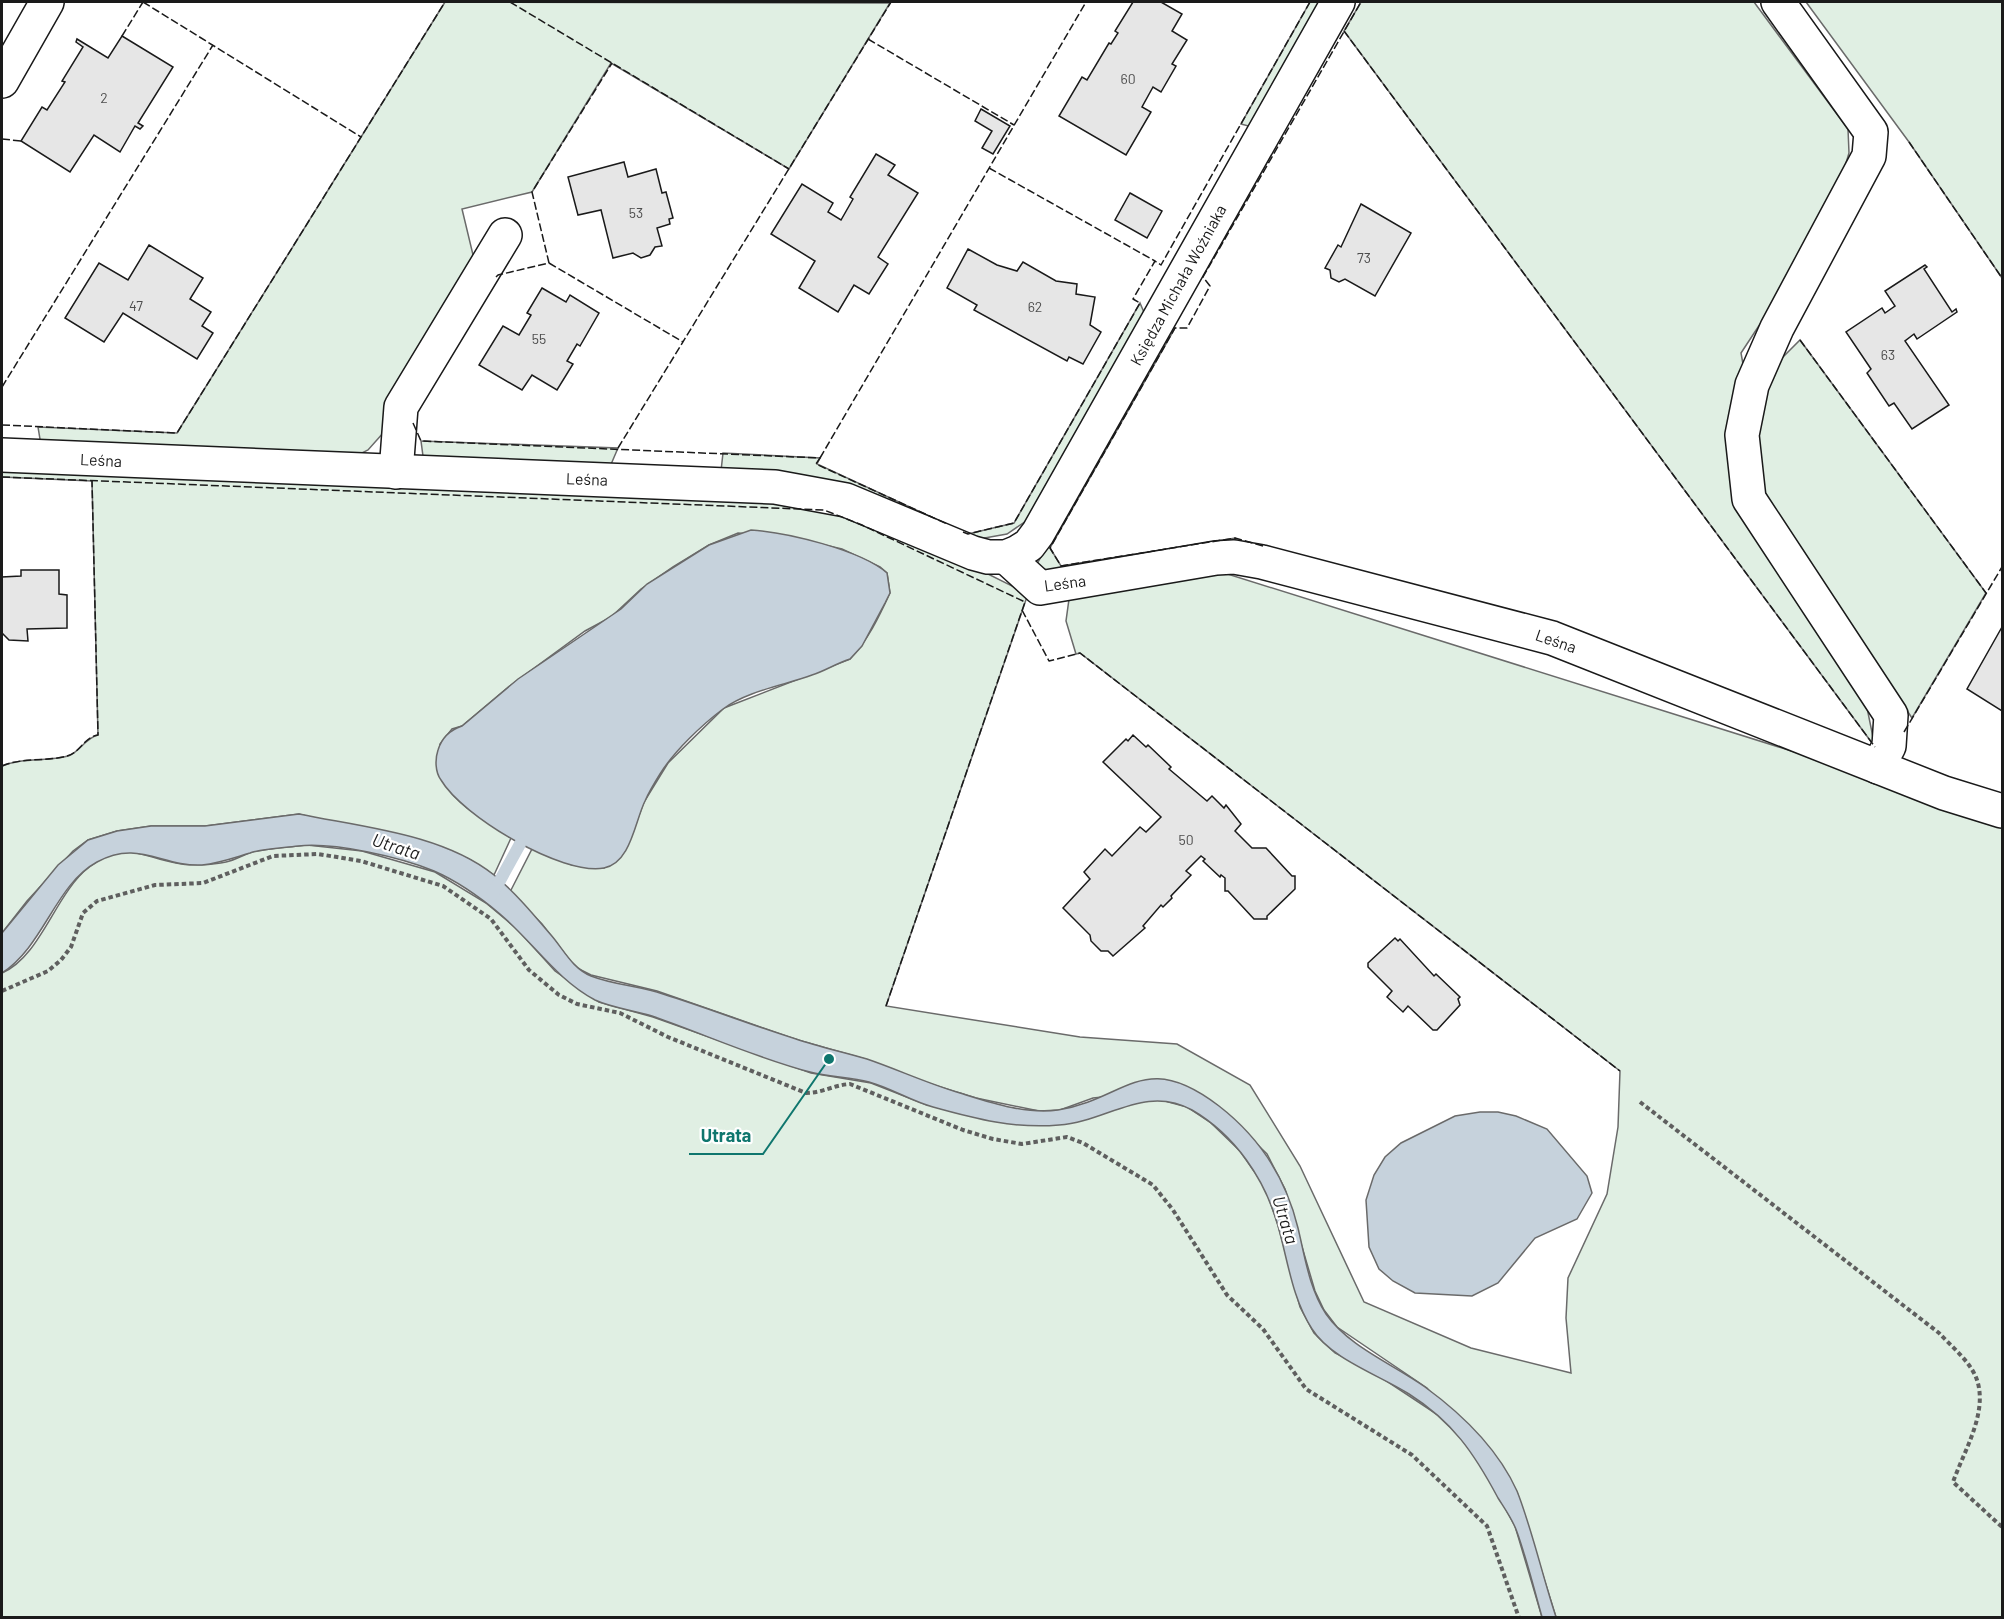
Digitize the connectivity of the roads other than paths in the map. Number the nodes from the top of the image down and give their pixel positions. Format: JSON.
{"nodes":[{"id":1,"x":47,"y":2,"type":"edge"},
{"id":2,"x":1338,"y":2,"type":"edge"},
{"id":3,"x":1778,"y":2,"type":"edge"},
{"id":4,"x":2,"y":81,"type":"edge"},
{"id":5,"x":505,"y":234,"type":"dead end"},
{"id":6,"x":2,"y":455,"type":"edge"},
{"id":7,"x":396,"y":472,"type":"junction"},
{"id":8,"x":1006,"y":557,"type":"junction"},
{"id":9,"x":1878,"y":767,"type":"junction"},
{"id":10,"x":2002,"y":811,"type":"edge"}],
"edges":[{"from":1,"to":4,"type":"street"},
{"from":2,"to":8,"type":"street","name":"Księdza Michała Woźniaka"},
{"from":3,"to":9,"type":"street"},
{"from":5,"to":7,"type":"street"},
{"from":6,"to":7,"type":"street","name":"Leśna"},
{"from":7,"to":8,"type":"street","name":"Leśna"},
{"from":8,"to":9,"type":"street","name":"Leśna"},
{"from":9,"to":10,"type":"street","name":"Leśna"}]}
